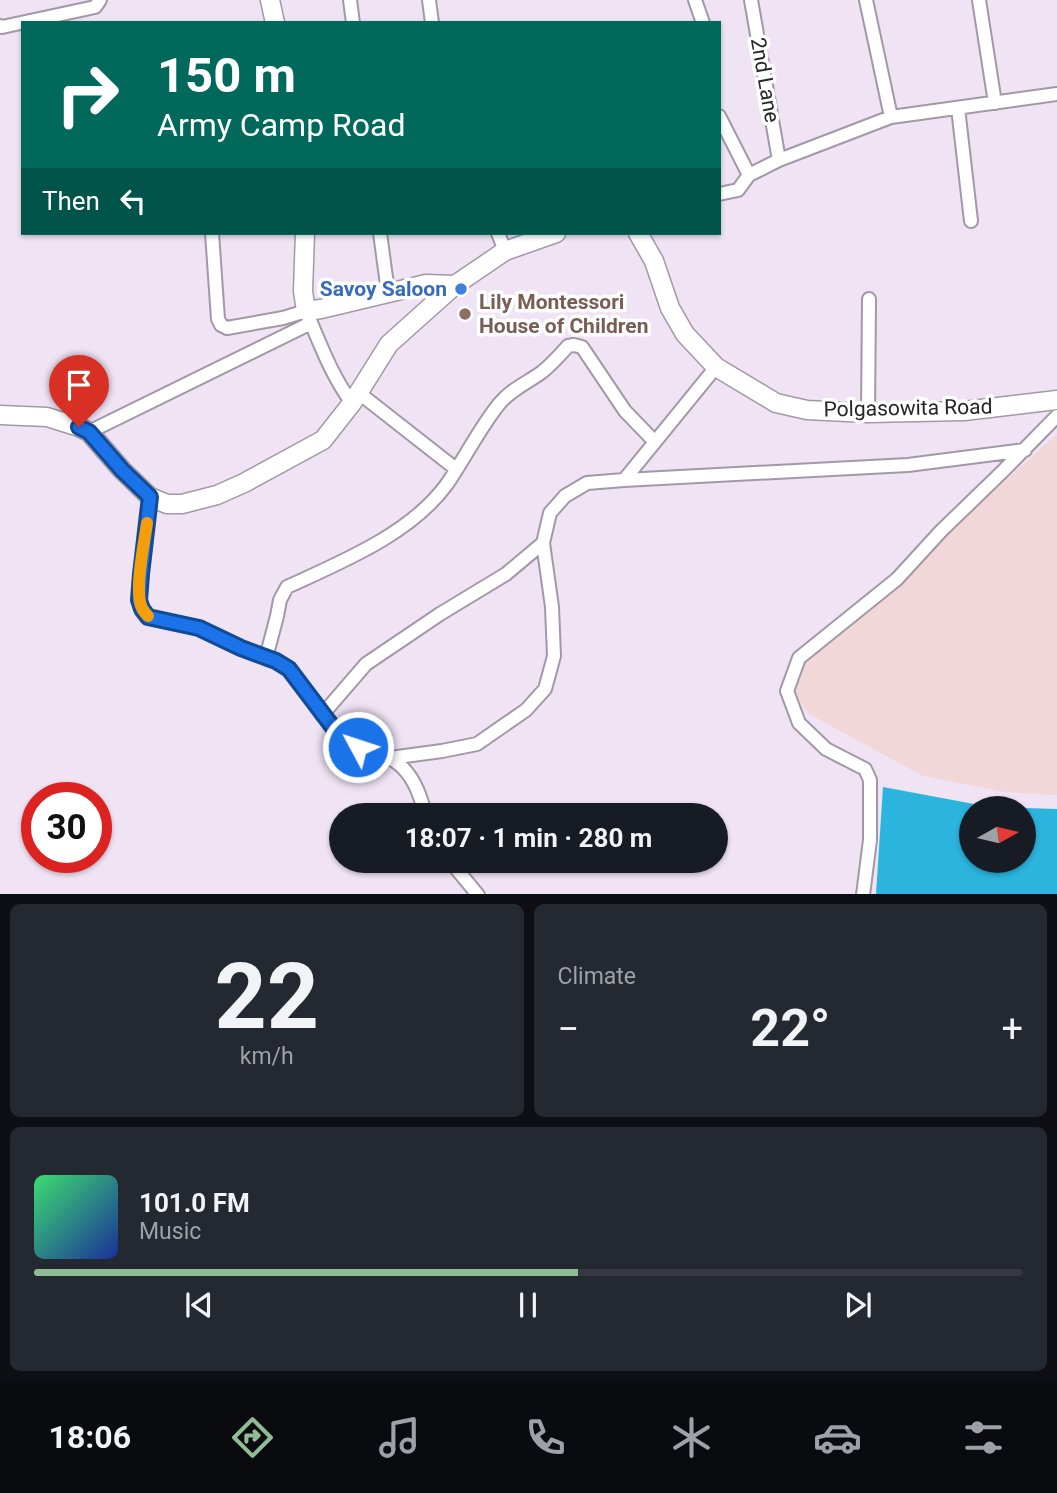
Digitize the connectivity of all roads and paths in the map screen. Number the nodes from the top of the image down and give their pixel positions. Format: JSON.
{"nodes":[{"id":1,"x":100,"y":0,"type":"edge"},
{"id":2,"x":270,"y":0,"type":"edge"},
{"id":3,"x":350,"y":0,"type":"edge"},
{"id":4,"x":429,"y":0,"type":"edge"},
{"id":5,"x":695,"y":0,"type":"edge"},
{"id":6,"x":751,"y":0,"type":"edge"},
{"id":7,"x":866,"y":0,"type":"edge"},
{"id":8,"x":979,"y":0,"type":"edge"},
{"id":9,"x":25,"y":21,"type":"edge"},
{"id":10,"x":275,"y":21,"type":"edge"},
{"id":11,"x":353,"y":21,"type":"edge"},
{"id":12,"x":432,"y":21,"type":"edge"},
{"id":13,"x":702,"y":21,"type":"edge"},
{"id":14,"x":21,"y":22,"type":"edge"},
{"id":15,"x":0,"y":26,"type":"edge"},
{"id":16,"x":1057,"y":94,"type":"edge"},
{"id":17,"x":995,"y":103,"type":"junction"},
{"id":18,"x":958,"y":108,"type":"junction"},
{"id":19,"x":891,"y":117,"type":"junction"},
{"id":20,"x":721,"y":120,"type":"edge"},
{"id":21,"x":779,"y":160,"type":"junction"},
{"id":22,"x":749,"y":175,"type":"junction"},
{"id":23,"x":721,"y":194,"type":"edge"},
{"id":24,"x":971,"y":222,"type":"dead end"},
{"id":25,"x":212,"y":235,"type":"edge"},
{"id":26,"x":305,"y":235,"type":"edge"},
{"id":27,"x":380,"y":235,"type":"edge"},
{"id":28,"x":499,"y":235,"type":"edge"},
{"id":29,"x":550,"y":235,"type":"edge"},
{"id":30,"x":639,"y":235,"type":"edge"},
{"id":31,"x":505,"y":251,"type":"junction"},
{"id":32,"x":455,"y":285,"type":"junction"},
{"id":33,"x":388,"y":292,"type":"junction"},
{"id":34,"x":869,"y":299,"type":"dead end"},
{"id":35,"x":309,"y":317,"type":"junction"},
{"id":36,"x":716,"y":367,"type":"junction"},
{"id":37,"x":356,"y":398,"type":"junction"},
{"id":38,"x":1057,"y":400,"type":"edge"},
{"id":39,"x":868,"y":413,"type":"junction"},
{"id":40,"x":0,"y":415,"type":"edge"},
{"id":41,"x":1057,"y":415,"type":"edge"},
{"id":42,"x":89,"y":432,"type":"junction"},
{"id":43,"x":655,"y":442,"type":"junction"},
{"id":44,"x":1024,"y":450,"type":"junction"},
{"id":45,"x":457,"y":469,"type":"junction"},
{"id":46,"x":624,"y":480,"type":"junction"},
{"id":47,"x":150,"y":497,"type":"junction"},
{"id":48,"x":543,"y":543,"type":"junction"},
{"id":49,"x":266,"y":658,"type":"junction"},
{"id":50,"x":322,"y":715,"type":"junction"},
{"id":51,"x":390,"y":758,"type":"junction"},
{"id":52,"x":422,"y":803,"type":"edge"},
{"id":53,"x":460,"y":873,"type":"edge"},
{"id":54,"x":478,"y":894,"type":"edge"},
{"id":55,"x":863,"y":894,"type":"edge"}],
"edges":[{"from":1,"to":9,"type":"street"},
{"from":2,"to":10,"type":"street"},
{"from":3,"to":11,"type":"street"},
{"from":4,"to":12,"type":"street"},
{"from":5,"to":13,"type":"street"},
{"from":6,"to":21,"type":"street","name":"2nd Lane"},
{"from":7,"to":19,"type":"street"},
{"from":8,"to":17,"type":"street"},
{"from":14,"to":15,"type":"street"},
{"from":16,"to":17,"type":"street"},
{"from":17,"to":18,"type":"street"},
{"from":18,"to":19,"type":"street"},
{"from":18,"to":24,"type":"street"},
{"from":19,"to":21,"type":"street"},
{"from":20,"to":22,"type":"street"},
{"from":21,"to":22,"type":"street"},
{"from":22,"to":23,"type":"street"},
{"from":25,"to":35,"type":"street"},
{"from":26,"to":35,"type":"street"},
{"from":27,"to":33,"type":"street"},
{"from":28,"to":31,"type":"street"},
{"from":29,"to":31,"type":"street"},
{"from":30,"to":36,"type":"street","name":"Polgasowita Road"},
{"from":31,"to":32,"type":"street"},
{"from":32,"to":33,"type":"street"},
{"from":32,"to":37,"type":"street"},
{"from":33,"to":35,"type":"street"},
{"from":34,"to":39,"type":"street"},
{"from":35,"to":37,"type":"street"},
{"from":35,"to":42,"type":"street"},
{"from":36,"to":39,"type":"street","name":"Polgasowita Road"},
{"from":36,"to":43,"type":"street"},
{"from":37,"to":45,"type":"street"},
{"from":37,"to":47,"type":"street"},
{"from":38,"to":39,"type":"street","name":"Polgasowita Road"},
{"from":40,"to":42,"type":"street"},
{"from":41,"to":44,"type":"street"},
{"from":42,"to":47,"type":"street"},
{"from":43,"to":45,"type":"street"},
{"from":43,"to":46,"type":"street"},
{"from":44,"to":46,"type":"street"},
{"from":44,"to":55,"type":"street"},
{"from":45,"to":49,"type":"street"},
{"from":46,"to":48,"type":"street"},
{"from":47,"to":49,"type":"street"},
{"from":48,"to":50,"type":"street"},
{"from":48,"to":51,"type":"street"},
{"from":49,"to":50,"type":"street"},
{"from":50,"to":51,"type":"street"},
{"from":51,"to":52,"type":"street"},
{"from":53,"to":54,"type":"street"}]}
